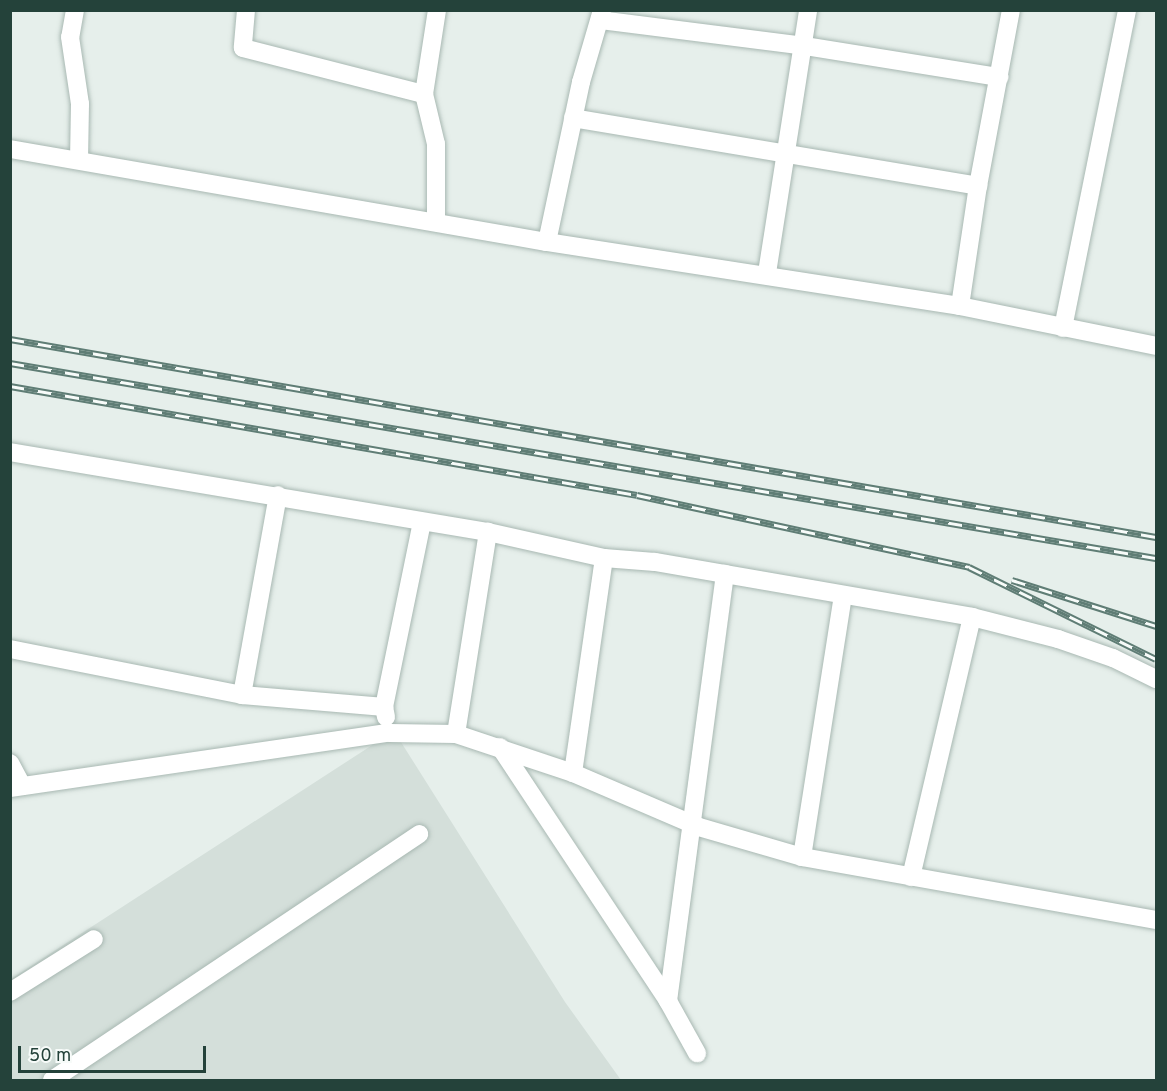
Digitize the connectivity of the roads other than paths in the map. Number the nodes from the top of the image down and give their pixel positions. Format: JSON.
{"nodes":[{"id":1,"x":75,"y":10,"type":"edge"},
{"id":2,"x":246,"y":10,"type":"edge"},
{"id":3,"x":437,"y":10,"type":"edge"},
{"id":4,"x":808,"y":10,"type":"edge"},
{"id":5,"x":1011,"y":10,"type":"edge"},
{"id":6,"x":1127,"y":10,"type":"edge"},
{"id":7,"x":601,"y":15,"type":"edge"},
{"id":8,"x":800,"y":45,"type":"junction"},
{"id":9,"x":999,"y":77,"type":"junction"},
{"id":10,"x":424,"y":94,"type":"junction"},
{"id":11,"x":573,"y":118,"type":"junction"},
{"id":12,"x":10,"y":149,"type":"edge"},
{"id":13,"x":784,"y":154,"type":"junction"},
{"id":14,"x":79,"y":159,"type":"junction"},
{"id":15,"x":978,"y":186,"type":"junction"},
{"id":16,"x":436,"y":222,"type":"junction"},
{"id":17,"x":546,"y":242,"type":"junction"},
{"id":18,"x":767,"y":273,"type":"junction"},
{"id":19,"x":960,"y":306,"type":"junction"},
{"id":20,"x":1063,"y":328,"type":"junction"},
{"id":21,"x":1156,"y":346,"type":"edge"},
{"id":22,"x":10,"y":452,"type":"edge"},
{"id":23,"x":278,"y":495,"type":"junction"},
{"id":24,"x":422,"y":522,"type":"junction"},
{"id":25,"x":488,"y":532,"type":"junction"},
{"id":26,"x":604,"y":558,"type":"junction"},
{"id":27,"x":725,"y":574,"type":"junction"},
{"id":28,"x":843,"y":596,"type":"junction"},
{"id":29,"x":972,"y":617,"type":"junction"},
{"id":30,"x":10,"y":648,"type":"edge"},
{"id":31,"x":1156,"y":679,"type":"edge"},
{"id":32,"x":242,"y":695,"type":"junction"},
{"id":33,"x":384,"y":707,"type":"junction"},
{"id":34,"x":389,"y":734,"type":"junction"},
{"id":35,"x":456,"y":734,"type":"junction"},
{"id":36,"x":500,"y":747,"type":"junction"},
{"id":37,"x":10,"y":763,"type":"edge"},
{"id":38,"x":573,"y":773,"type":"junction"},
{"id":39,"x":16,"y":787,"type":"edge"},
{"id":40,"x":691,"y":822,"type":"junction"},
{"id":41,"x":419,"y":834,"type":"dead end"},
{"id":42,"x":802,"y":857,"type":"junction"},
{"id":43,"x":911,"y":877,"type":"junction"},
{"id":44,"x":1156,"y":920,"type":"edge"},
{"id":45,"x":94,"y":939,"type":"dead end"},
{"id":46,"x":10,"y":992,"type":"edge"},
{"id":47,"x":668,"y":1001,"type":"junction"},
{"id":48,"x":697,"y":1053,"type":"dead end"},
{"id":49,"x":52,"y":1080,"type":"edge"}],
"edges":[{"from":1,"to":14,"type":"street"},
{"from":2,"to":10,"type":"street"},
{"from":3,"to":10,"type":"street"},
{"from":4,"to":8,"type":"street"},
{"from":5,"to":9,"type":"street"},
{"from":6,"to":20,"type":"street"},
{"from":7,"to":8,"type":"street"},
{"from":7,"to":11,"type":"street"},
{"from":8,"to":9,"type":"street"},
{"from":8,"to":13,"type":"street"},
{"from":9,"to":15,"type":"street"},
{"from":10,"to":16,"type":"street"},
{"from":11,"to":13,"type":"street"},
{"from":11,"to":17,"type":"street"},
{"from":12,"to":14,"type":"street"},
{"from":13,"to":15,"type":"street"},
{"from":13,"to":18,"type":"street"},
{"from":14,"to":16,"type":"street"},
{"from":15,"to":19,"type":"street"},
{"from":16,"to":17,"type":"street"},
{"from":17,"to":18,"type":"street"},
{"from":18,"to":19,"type":"street"},
{"from":19,"to":20,"type":"street"},
{"from":20,"to":21,"type":"street"},
{"from":22,"to":23,"type":"street"},
{"from":23,"to":24,"type":"street"},
{"from":23,"to":32,"type":"street"},
{"from":24,"to":25,"type":"street"},
{"from":24,"to":33,"type":"street"},
{"from":25,"to":26,"type":"street"},
{"from":25,"to":35,"type":"street"},
{"from":26,"to":27,"type":"street"},
{"from":26,"to":38,"type":"street"},
{"from":27,"to":28,"type":"street"},
{"from":27,"to":40,"type":"street"},
{"from":28,"to":29,"type":"street"},
{"from":28,"to":42,"type":"street"},
{"from":29,"to":31,"type":"street"},
{"from":29,"to":43,"type":"street"},
{"from":30,"to":32,"type":"street"},
{"from":32,"to":33,"type":"street"},
{"from":33,"to":34,"type":"street"},
{"from":34,"to":35,"type":"street"},
{"from":34,"to":39,"type":"street"},
{"from":35,"to":36,"type":"street"},
{"from":36,"to":38,"type":"street"},
{"from":36,"to":47,"type":"street"},
{"from":37,"to":39,"type":"street"},
{"from":38,"to":40,"type":"street"},
{"from":40,"to":42,"type":"street"},
{"from":40,"to":47,"type":"street"},
{"from":41,"to":49,"type":"street"},
{"from":42,"to":43,"type":"street"},
{"from":43,"to":44,"type":"street"},
{"from":45,"to":46,"type":"street"},
{"from":47,"to":48,"type":"street"}]}
